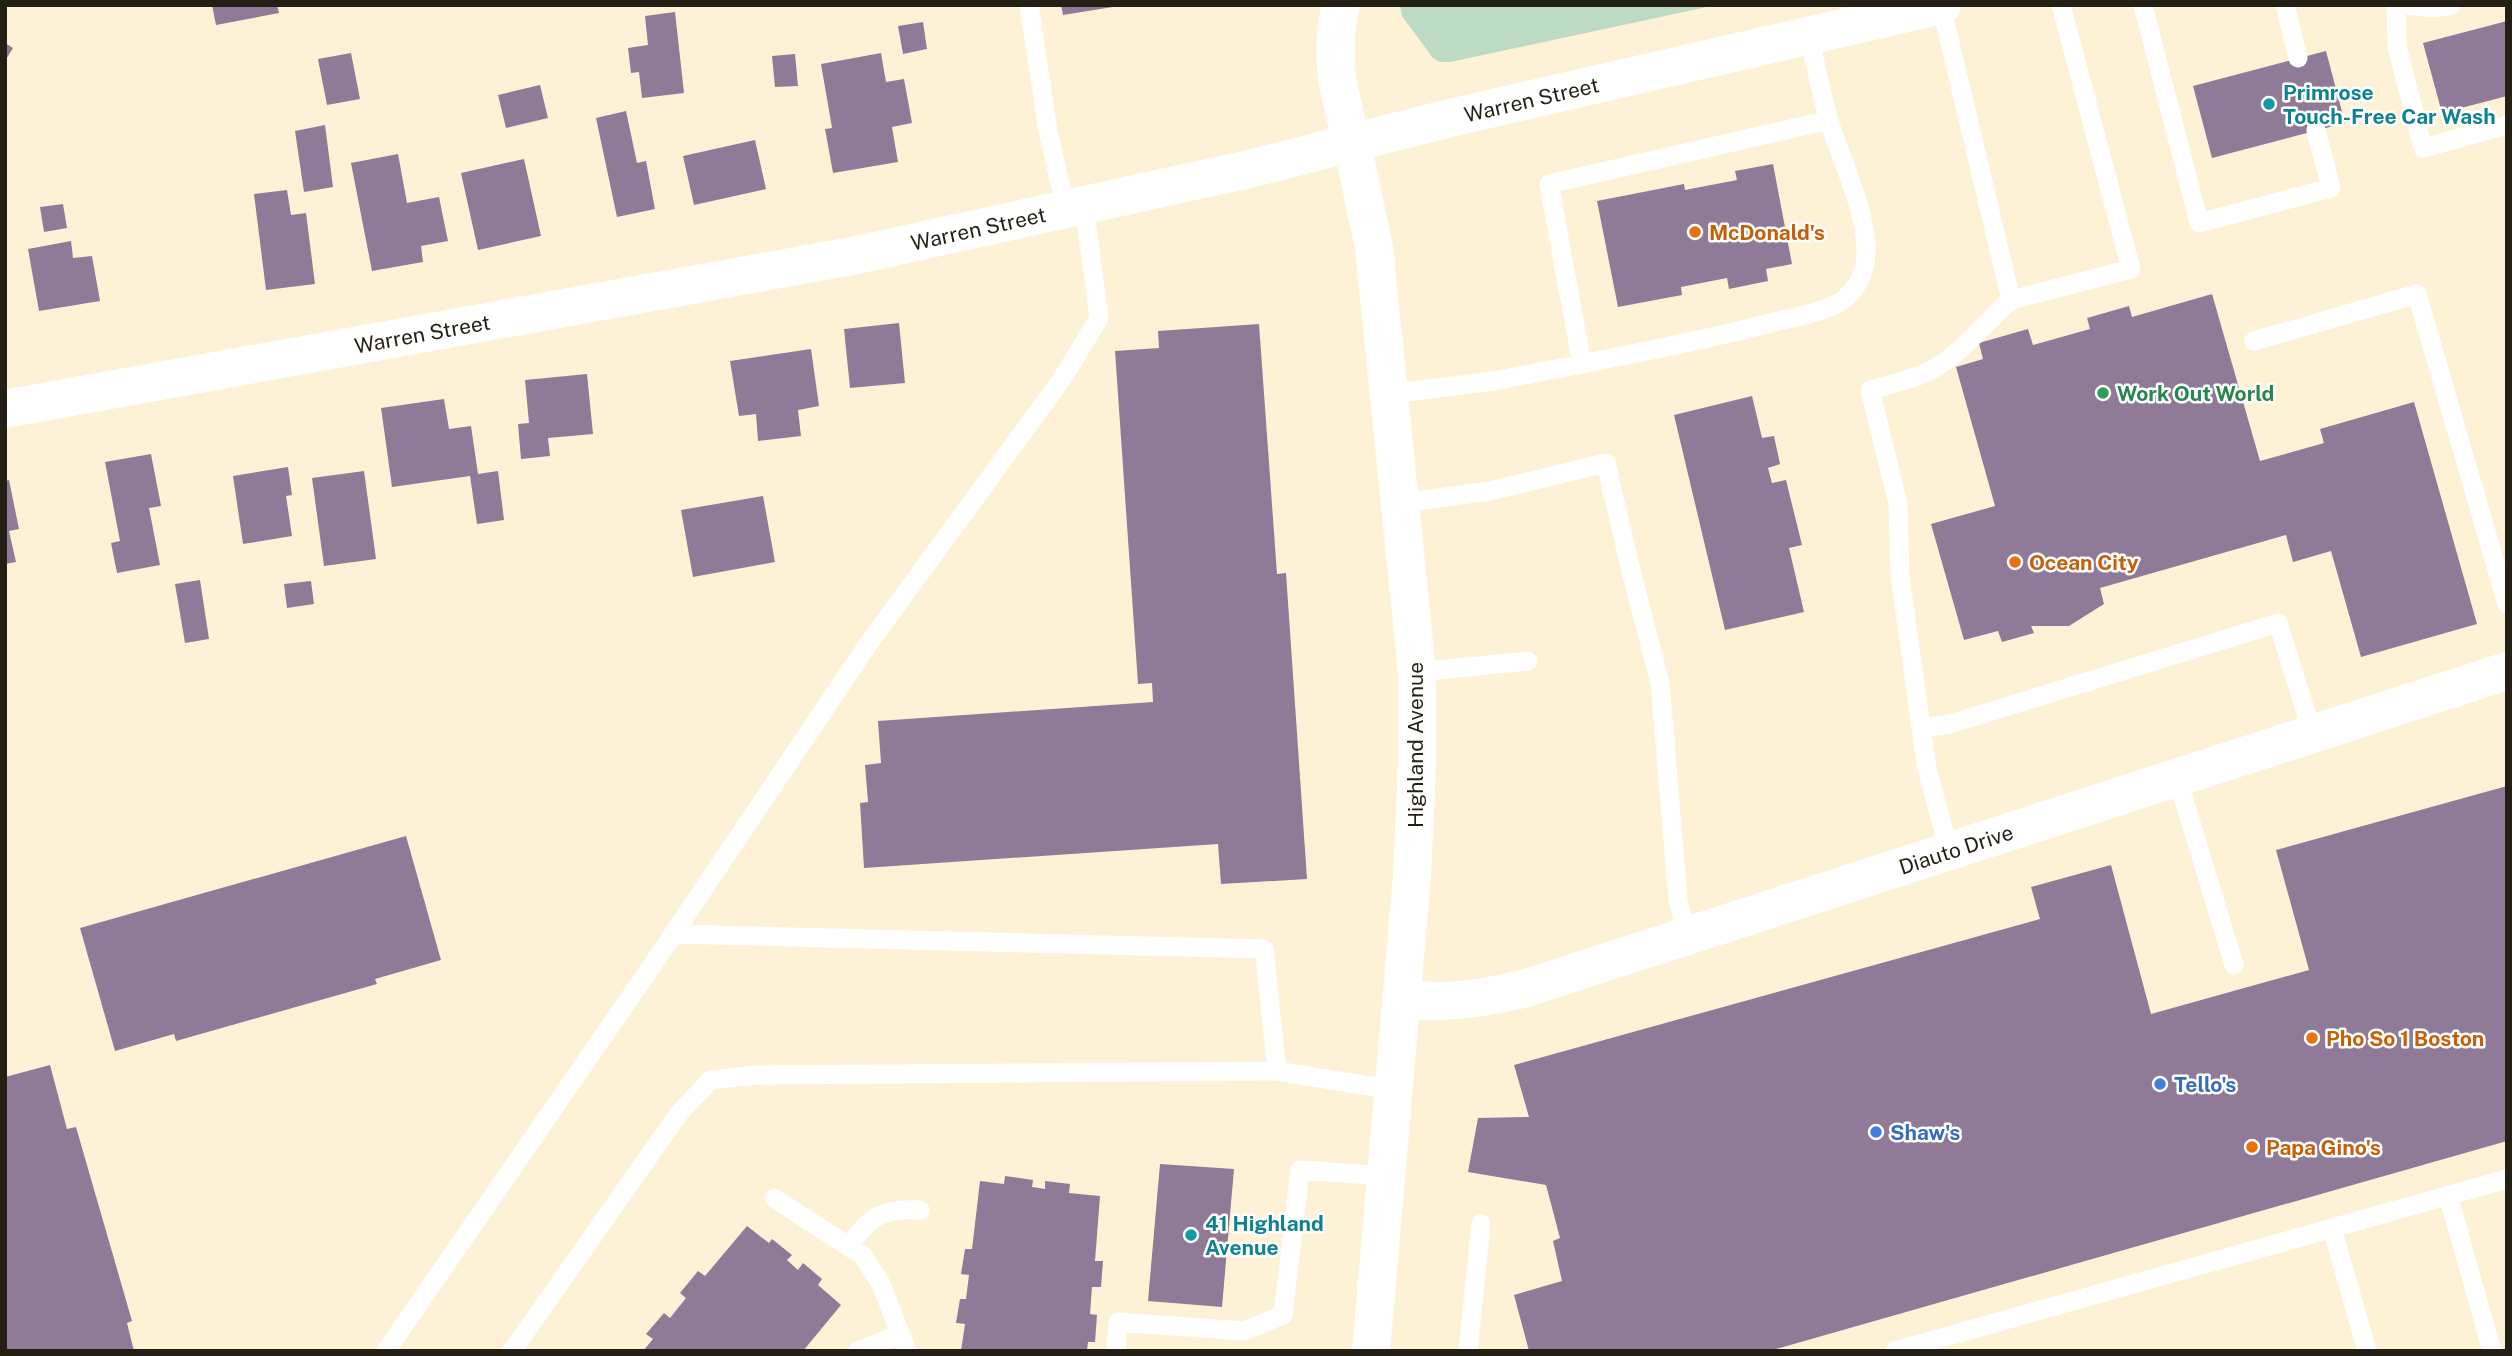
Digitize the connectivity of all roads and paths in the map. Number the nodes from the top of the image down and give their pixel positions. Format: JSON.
{"nodes":[{"id":1,"x":1029,"y":5,"type":"edge"},
{"id":2,"x":1341,"y":5,"type":"edge"},
{"id":3,"x":1942,"y":5,"type":"edge"},
{"id":4,"x":2061,"y":5,"type":"edge"},
{"id":5,"x":2143,"y":5,"type":"edge"},
{"id":6,"x":2285,"y":5,"type":"edge"},
{"id":7,"x":2396,"y":5,"type":"edge"},
{"id":8,"x":2407,"y":5,"type":"edge"},
{"id":9,"x":2451,"y":5,"type":"edge"},
{"id":10,"x":1829,"y":23,"type":"edge"},
{"id":11,"x":2298,"y":58,"type":"dead end"},
{"id":12,"x":1829,"y":120,"type":"junction"},
{"id":13,"x":2507,"y":125,"type":"edge"},
{"id":14,"x":2316,"y":130,"type":"dead end"},
{"id":15,"x":1352,"y":143,"type":"junction"},
{"id":16,"x":1075,"y":208,"type":"junction"},
{"id":17,"x":2011,"y":300,"type":"junction"},
{"id":18,"x":2255,"y":341,"type":"dead end"},
{"id":19,"x":1582,"y":364,"type":"junction"},
{"id":20,"x":1390,"y":394,"type":"junction"},
{"id":21,"x":5,"y":409,"type":"edge"},
{"id":22,"x":1401,"y":503,"type":"junction"},
{"id":23,"x":2507,"y":604,"type":"edge"},
{"id":24,"x":1528,"y":661,"type":"dead end"},
{"id":25,"x":2507,"y":671,"type":"edge"},
{"id":26,"x":1417,"y":672,"type":"junction"},
{"id":27,"x":1922,"y":728,"type":"junction"},
{"id":28,"x":2313,"y":735,"type":"junction"},
{"id":29,"x":2177,"y":777,"type":"junction"},
{"id":30,"x":1949,"y":851,"type":"junction"},
{"id":31,"x":673,"y":934,"type":"junction"},
{"id":32,"x":1688,"y":936,"type":"junction"},
{"id":33,"x":2234,"y":965,"type":"dead end"},
{"id":34,"x":1401,"y":999,"type":"junction"},
{"id":35,"x":1278,"y":1071,"type":"junction"},
{"id":36,"x":1394,"y":1090,"type":"junction"},
{"id":37,"x":1386,"y":1176,"type":"junction"},
{"id":38,"x":2507,"y":1179,"type":"edge"},
{"id":39,"x":2448,"y":1195,"type":"junction"},
{"id":40,"x":774,"y":1198,"type":"dead end"},
{"id":41,"x":920,"y":1210,"type":"dead end"},
{"id":42,"x":1481,"y":1224,"type":"dead end"},
{"id":43,"x":2332,"y":1228,"type":"junction"},
{"id":44,"x":849,"y":1246,"type":"junction"},
{"id":45,"x":903,"y":1343,"type":"edge"},
{"id":46,"x":386,"y":1351,"type":"edge"},
{"id":47,"x":512,"y":1351,"type":"edge"},
{"id":48,"x":858,"y":1351,"type":"edge"},
{"id":49,"x":1116,"y":1351,"type":"edge"},
{"id":50,"x":1371,"y":1351,"type":"edge"},
{"id":51,"x":1468,"y":1351,"type":"edge"},
{"id":52,"x":1895,"y":1351,"type":"edge"},
{"id":53,"x":2367,"y":1351,"type":"edge"},
{"id":54,"x":2492,"y":1351,"type":"edge"}],
"edges":[{"from":1,"to":16,"type":"lane"},
{"from":2,"to":15,"type":"street","name":"Highland Avenue"},
{"from":3,"to":10,"type":"street","name":"Warren Street"},
{"from":3,"to":17,"type":"lane"},
{"from":4,"to":17,"type":"lane"},
{"from":5,"to":14,"type":"lane"},
{"from":6,"to":11,"type":"lane"},
{"from":7,"to":13,"type":"lane"},
{"from":8,"to":9,"type":"lane"},
{"from":10,"to":12,"type":"lane"},
{"from":10,"to":15,"type":"street","name":"Warren Street"},
{"from":12,"to":19,"type":"lane"},
{"from":12,"to":19,"type":"lane"},
{"from":15,"to":16,"type":"street","name":"Warren Street"},
{"from":15,"to":20,"type":"street","name":"Highland Avenue"},
{"from":16,"to":21,"type":"street","name":"Warren Street"},
{"from":16,"to":31,"type":"lane"},
{"from":17,"to":27,"type":"lane"},
{"from":18,"to":23,"type":"lane"},
{"from":19,"to":20,"type":"lane"},
{"from":20,"to":22,"type":"street","name":"Highland Avenue"},
{"from":22,"to":26,"type":"street","name":"Highland Avenue"},
{"from":22,"to":32,"type":"lane"},
{"from":24,"to":26,"type":"lane"},
{"from":25,"to":28,"type":"street","name":"Diauto Drive"},
{"from":26,"to":34,"type":"street","name":"Highland Avenue"},
{"from":27,"to":28,"type":"lane"},
{"from":27,"to":30,"type":"lane"},
{"from":28,"to":29,"type":"street","name":"Diauto Drive"},
{"from":29,"to":30,"type":"street","name":"Diauto Drive"},
{"from":29,"to":33,"type":"lane"},
{"from":30,"to":32,"type":"street","name":"Diauto Drive"},
{"from":31,"to":35,"type":"lane"},
{"from":31,"to":46,"type":"lane"},
{"from":32,"to":34,"type":"street","name":"Diauto Drive"},
{"from":34,"to":36,"type":"street","name":"Highland Avenue"},
{"from":35,"to":36,"type":"lane"},
{"from":35,"to":47,"type":"lane"},
{"from":36,"to":37,"type":"street","name":"Highland Avenue"},
{"from":37,"to":49,"type":"lane"},
{"from":37,"to":50,"type":"street","name":"Highland Avenue"},
{"from":38,"to":39,"type":"lane"},
{"from":39,"to":43,"type":"lane"},
{"from":39,"to":54,"type":"lane"},
{"from":40,"to":44,"type":"lane"},
{"from":41,"to":44,"type":"lane"},
{"from":42,"to":51,"type":"lane"},
{"from":43,"to":52,"type":"lane"},
{"from":43,"to":53,"type":"lane"},
{"from":44,"to":45,"type":"lane"},
{"from":45,"to":48,"type":"lane"}]}
